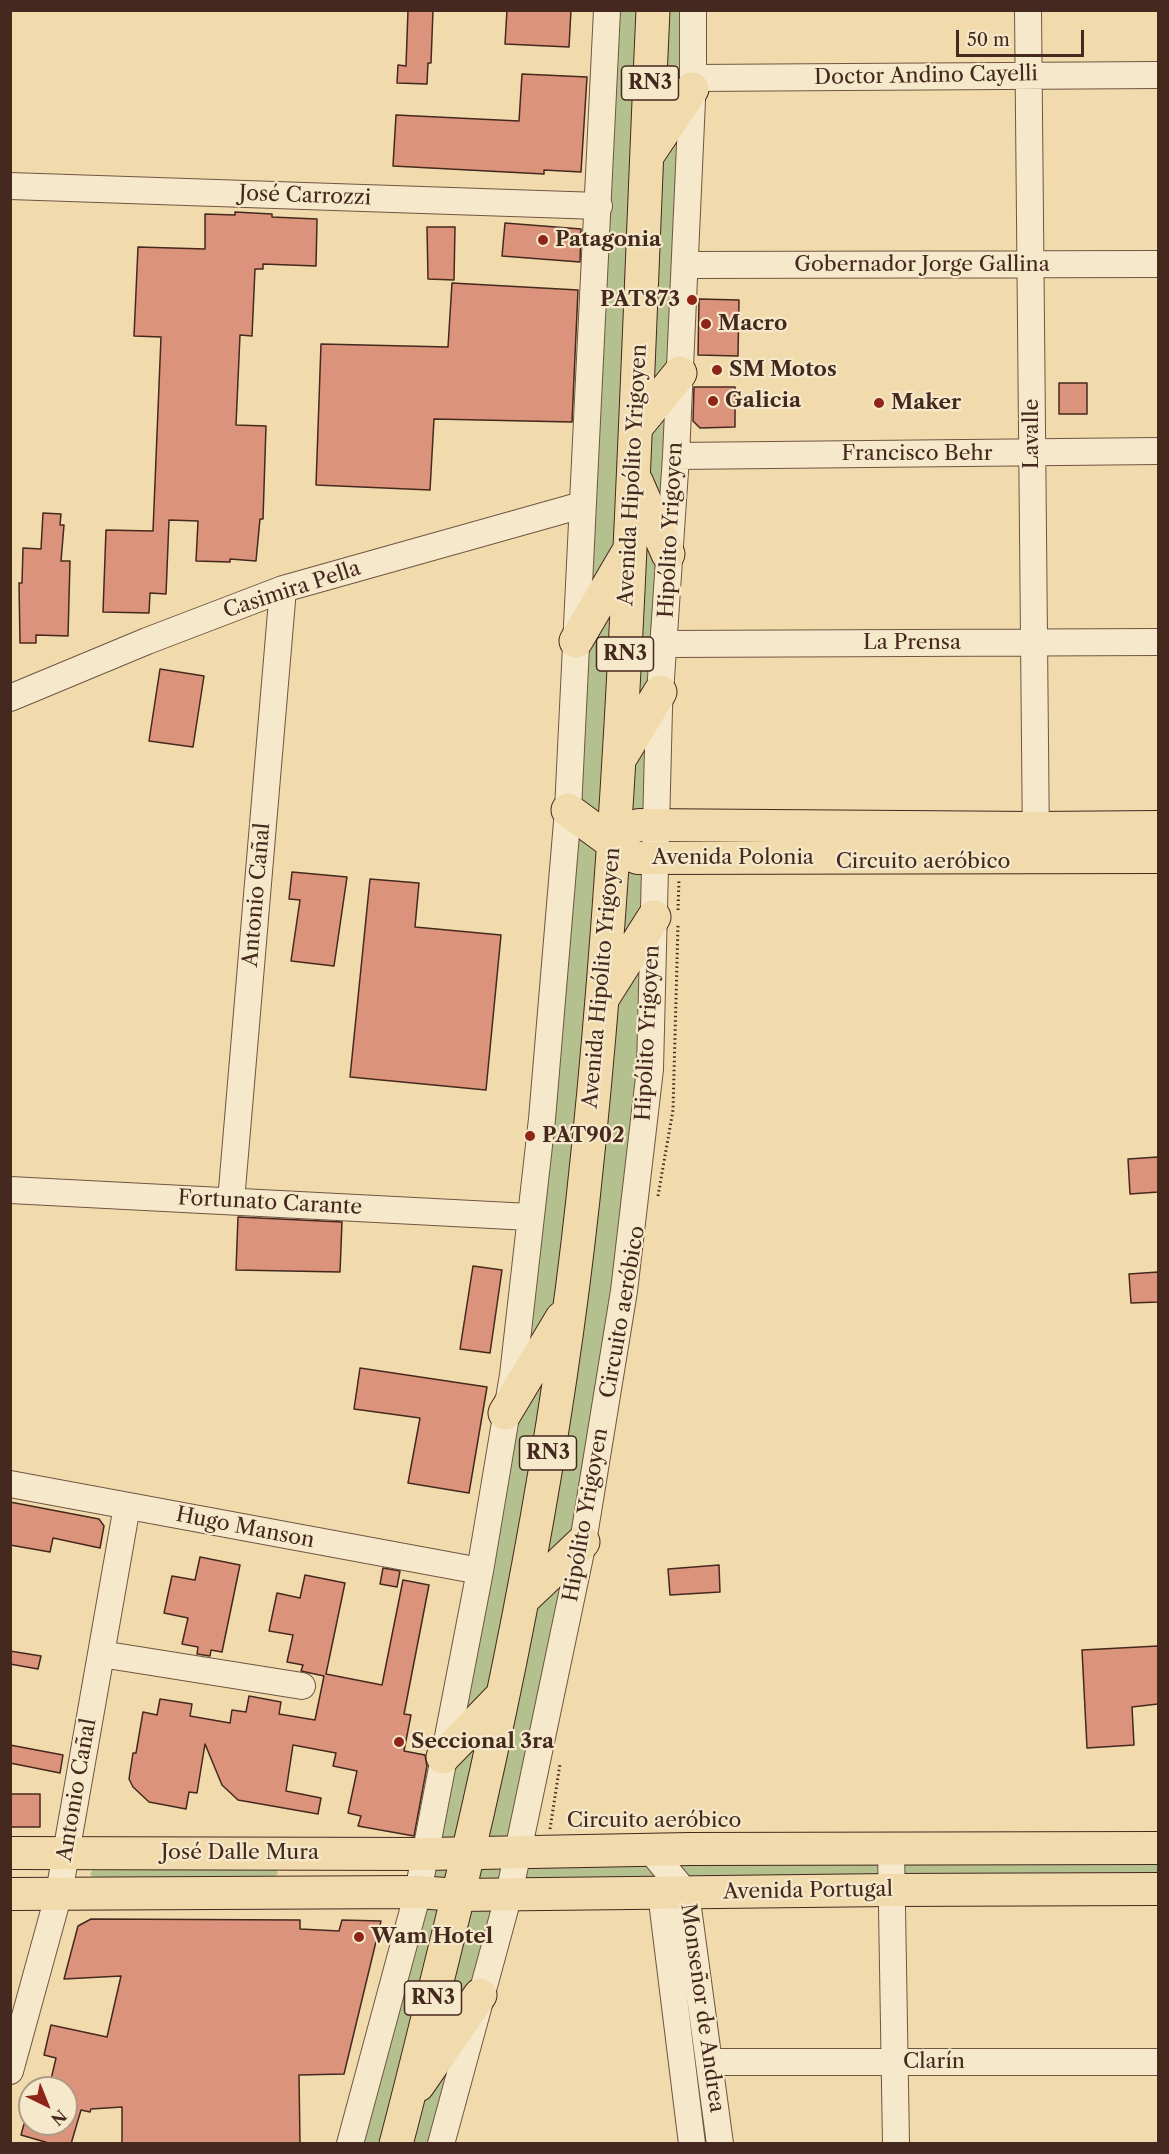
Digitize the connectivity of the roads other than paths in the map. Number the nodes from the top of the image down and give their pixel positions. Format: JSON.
{"nodes":[{"id":1,"x":607,"y":10,"type":"edge"},
{"id":2,"x":653,"y":10,"type":"edge"},
{"id":3,"x":693,"y":10,"type":"edge"},
{"id":4,"x":1028,"y":10,"type":"edge"},
{"id":5,"x":1029,"y":75,"type":"junction"},
{"id":6,"x":1158,"y":75,"type":"edge"},
{"id":7,"x":692,"y":84,"type":"junction"},
{"id":8,"x":647,"y":156,"type":"junction"},
{"id":9,"x":10,"y":186,"type":"edge"},
{"id":10,"x":598,"y":206,"type":"junction"},
{"id":11,"x":1031,"y":264,"type":"junction"},
{"id":12,"x":1158,"y":264,"type":"edge"},
{"id":13,"x":685,"y":265,"type":"junction"},
{"id":14,"x":680,"y":373,"type":"junction"},
{"id":15,"x":637,"y":426,"type":"junction"},
{"id":16,"x":1158,"y":452,"type":"edge"},
{"id":17,"x":1032,"y":453,"type":"junction"},
{"id":18,"x":676,"y":456,"type":"junction"},
{"id":19,"x":633,"y":476,"type":"junction"},
{"id":20,"x":582,"y":506,"type":"junction"},
{"id":21,"x":630,"y":550,"type":"junction"},
{"id":22,"x":669,"y":554,"type":"junction"},
{"id":23,"x":283,"y":589,"type":"junction"},
{"id":24,"x":576,"y":641,"type":"junction"},
{"id":25,"x":1033,"y":642,"type":"junction"},
{"id":26,"x":1158,"y":642,"type":"edge"},
{"id":27,"x":665,"y":644,"type":"junction"},
{"id":28,"x":660,"y":692,"type":"junction"},
{"id":29,"x":10,"y":698,"type":"edge"},
{"id":30,"x":620,"y":759,"type":"junction"},
{"id":31,"x":568,"y":810,"type":"junction"},
{"id":32,"x":656,"y":826,"type":"junction"},
{"id":33,"x":1158,"y":827,"type":"edge"},
{"id":34,"x":613,"y":843,"type":"junction"},
{"id":35,"x":1036,"y":843,"type":"junction"},
{"id":36,"x":1158,"y":857,"type":"edge"},
{"id":37,"x":655,"y":858,"type":"junction"},
{"id":38,"x":670,"y":918,"type":"junction"},
{"id":39,"x":602,"y":1000,"type":"junction"},
{"id":40,"x":10,"y":1190,"type":"edge"},
{"id":41,"x":231,"y":1202,"type":"junction"},
{"id":42,"x":530,"y":1217,"type":"junction"},
{"id":43,"x":570,"y":1306,"type":"junction"},
{"id":44,"x":505,"y":1413,"type":"junction"},
{"id":45,"x":10,"y":1484,"type":"edge"},
{"id":46,"x":127,"y":1506,"type":"junction"},
{"id":47,"x":584,"y":1542,"type":"junction"},
{"id":48,"x":480,"y":1571,"type":"junction"},
{"id":49,"x":523,"y":1599,"type":"junction"},
{"id":50,"x":101,"y":1654,"type":"junction"},
{"id":51,"x":302,"y":1686,"type":"dead end"},
{"id":52,"x":504,"y":1695,"type":"junction"},
{"id":53,"x":442,"y":1757,"type":"junction"},
{"id":54,"x":891,"y":1848,"type":"junction"},
{"id":55,"x":1158,"y":1848,"type":"edge"},
{"id":56,"x":650,"y":1850,"type":"junction"},
{"id":57,"x":67,"y":1852,"type":"junction"},
{"id":58,"x":10,"y":1853,"type":"edge"},
{"id":59,"x":469,"y":1853,"type":"junction"},
{"id":60,"x":517,"y":1853,"type":"junction"},
{"id":61,"x":285,"y":1854,"type":"junction"},
{"id":62,"x":426,"y":1854,"type":"junction"},
{"id":63,"x":1158,"y":1889,"type":"edge"},
{"id":64,"x":891,"y":1890,"type":"junction"},
{"id":65,"x":284,"y":1892,"type":"junction"},
{"id":66,"x":418,"y":1892,"type":"junction"},
{"id":67,"x":59,"y":1893,"type":"junction"},
{"id":68,"x":673,"y":1893,"type":"junction"},
{"id":69,"x":10,"y":1894,"type":"edge"},
{"id":70,"x":509,"y":1894,"type":"junction"},
{"id":71,"x":458,"y":1895,"type":"junction"},
{"id":72,"x":480,"y":1995,"type":"junction"},
{"id":73,"x":709,"y":2062,"type":"junction"},
{"id":74,"x":895,"y":2062,"type":"junction"},
{"id":75,"x":1158,"y":2062,"type":"edge"},
{"id":76,"x":10,"y":2071,"type":"edge"},
{"id":77,"x":408,"y":2101,"type":"junction"},
{"id":78,"x":350,"y":2144,"type":"edge"},
{"id":79,"x":373,"y":2144,"type":"edge"},
{"id":80,"x":396,"y":2144,"type":"edge"},
{"id":81,"x":441,"y":2144,"type":"edge"},
{"id":82,"x":692,"y":2144,"type":"edge"},
{"id":83,"x":720,"y":2144,"type":"edge"},
{"id":84,"x":896,"y":2144,"type":"edge"}],
"edges":[{"from":1,"to":10,"type":"street"},
{"from":2,"to":8,"type":"highway","name":"Avenida Hipólito Yrigoyen","number":"RN3"},
{"from":3,"to":7,"type":"street","name":"Hipólito Yrigoyen"},
{"from":4,"to":5,"type":"street","name":"Lavalle"},
{"from":5,"to":6,"type":"street","name":"Doctor Andino Cayelli"},
{"from":5,"to":7,"type":"street","name":"Doctor Andino Cayelli"},
{"from":5,"to":11,"type":"street","name":"Lavalle"},
{"from":7,"to":8,"type":"highway"},
{"from":7,"to":13,"type":"street","name":"Hipólito Yrigoyen"},
{"from":8,"to":15,"type":"highway","name":"Avenida Hipólito Yrigoyen","number":"RN3"},
{"from":9,"to":10,"type":"street","name":"José Carrozzi"},
{"from":10,"to":20,"type":"street"},
{"from":11,"to":12,"type":"street","name":"Gobernador Jorge Gallina"},
{"from":11,"to":13,"type":"street","name":"Gobernador Jorge Gallina"},
{"from":11,"to":17,"type":"street","name":"Lavalle"},
{"from":13,"to":14,"type":"street","name":"Hipólito Yrigoyen"},
{"from":14,"to":15,"type":"highway"},
{"from":14,"to":18,"type":"street","name":"Hipólito Yrigoyen"},
{"from":15,"to":19,"type":"highway","name":"Avenida Hipólito Yrigoyen","number":"RN3"},
{"from":16,"to":17,"type":"street","name":"Francisco Behr"},
{"from":17,"to":18,"type":"street","name":"Francisco Behr"},
{"from":17,"to":25,"type":"street","name":"Lavalle"},
{"from":18,"to":22,"type":"street","name":"Hipólito Yrigoyen"},
{"from":19,"to":21,"type":"highway","name":"Avenida Hipólito Yrigoyen","number":"RN3"},
{"from":19,"to":22,"type":"highway"},
{"from":20,"to":23,"type":"street","name":"Casimira Pella"},
{"from":20,"to":24,"type":"street"},
{"from":21,"to":24,"type":"highway"},
{"from":21,"to":30,"type":"highway","name":"Avenida Hipólito Yrigoyen","number":"RN3"},
{"from":22,"to":27,"type":"street","name":"Hipólito Yrigoyen"},
{"from":23,"to":29,"type":"street","name":"Casimira Pella"},
{"from":23,"to":41,"type":"street","name":"Antonio Cañal"},
{"from":24,"to":31,"type":"street"},
{"from":25,"to":26,"type":"street","name":"La Prensa"},
{"from":25,"to":27,"type":"street","name":"La Prensa"},
{"from":25,"to":35,"type":"street","name":"Lavalle"},
{"from":27,"to":28,"type":"street","name":"Hipólito Yrigoyen"},
{"from":28,"to":30,"type":"highway"},
{"from":28,"to":32,"type":"street","name":"Hipólito Yrigoyen"},
{"from":30,"to":34,"type":"highway","name":"Avenida Hipólito Yrigoyen","number":"RN3"},
{"from":31,"to":34,"type":"highway"},
{"from":31,"to":42,"type":"street"},
{"from":32,"to":34,"type":"main road","name":"Avenida Polonia"},
{"from":32,"to":35,"type":"main road","name":"Avenida Polonia"},
{"from":32,"to":37,"type":"street","name":"Hipólito Yrigoyen"},
{"from":33,"to":35,"type":"main road","name":"Avenida Polonia"},
{"from":34,"to":37,"type":"main road","name":"Avenida Polonia"},
{"from":34,"to":39,"type":"highway","name":"Avenida Hipólito Yrigoyen","number":"RN3"},
{"from":35,"to":36,"type":"main road","name":"Avenida Polonia"},
{"from":35,"to":37,"type":"main road","name":"Avenida Polonia"},
{"from":37,"to":38,"type":"street","name":"Hipólito Yrigoyen"},
{"from":38,"to":39,"type":"highway"},
{"from":38,"to":47,"type":"street","name":"Hipólito Yrigoyen"},
{"from":39,"to":43,"type":"highway","name":"Avenida Hipólito Yrigoyen","number":"RN3"},
{"from":40,"to":41,"type":"street","name":"Fortunato Carante"},
{"from":41,"to":42,"type":"street","name":"Fortunato Carante"},
{"from":42,"to":44,"type":"street"},
{"from":43,"to":44,"type":"highway"},
{"from":43,"to":49,"type":"highway","name":"Avenida Hipólito Yrigoyen","number":"RN3"},
{"from":44,"to":48,"type":"street"},
{"from":45,"to":46,"type":"street","name":"Hugo Manson"},
{"from":46,"to":48,"type":"street","name":"Hugo Manson"},
{"from":46,"to":50,"type":"street","name":"Antonio Cañal"},
{"from":47,"to":49,"type":"highway"},
{"from":47,"to":60,"type":"street","name":"Hipólito Yrigoyen"},
{"from":48,"to":53,"type":"street"},
{"from":49,"to":52,"type":"highway","name":"Avenida Hipólito Yrigoyen","number":"RN3"},
{"from":50,"to":51,"type":"street"},
{"from":50,"to":57,"type":"street","name":"Antonio Cañal"},
{"from":52,"to":53,"type":"highway"},
{"from":52,"to":59,"type":"highway","name":"Avenida Hipólito Yrigoyen","number":"RN3"},
{"from":53,"to":62,"type":"street"},
{"from":54,"to":55,"type":"main road","name":"Avenida Portugal"},
{"from":54,"to":56,"type":"main road","name":"Avenida Portugal"},
{"from":54,"to":64,"type":"street"},
{"from":56,"to":60,"type":"main road","name":"Avenida Portugal"},
{"from":56,"to":68,"type":"street","name":"Monseñor de Andrea"},
{"from":57,"to":58,"type":"main road","name":"José Dalle Mura"},
{"from":57,"to":61,"type":"main road","name":"José Dalle Mura"},
{"from":57,"to":67,"type":"street","name":"Antonio Cañal"},
{"from":59,"to":60,"type":"main road","name":"Avenida Portugal"},
{"from":59,"to":62,"type":"main road","name":"José Dalle Mura"},
{"from":59,"to":71,"type":"highway","name":"Avenida Hipólito Yrigoyen","number":"RN3"},
{"from":60,"to":70,"type":"street","name":"Hipólito Yrigoyen"},
{"from":61,"to":62,"type":"main road","name":"José Dalle Mura"},
{"from":61,"to":65,"type":"street"},
{"from":62,"to":66,"type":"street"},
{"from":63,"to":64,"type":"main road","name":"Avenida Portugal"},
{"from":64,"to":68,"type":"main road","name":"Avenida Portugal"},
{"from":64,"to":74,"type":"street"},
{"from":65,"to":66,"type":"main road","name":"José Dalle Mura"},
{"from":65,"to":67,"type":"main road","name":"José Dalle Mura"},
{"from":66,"to":71,"type":"main road","name":"José Dalle Mura"},
{"from":66,"to":78,"type":"street"},
{"from":67,"to":69,"type":"main road","name":"José Dalle Mura"},
{"from":67,"to":76,"type":"street","name":"Antonio Cañal"},
{"from":68,"to":70,"type":"main road","name":"Avenida Portugal"},
{"from":68,"to":73,"type":"street","name":"Monseñor de Andrea"},
{"from":68,"to":82,"type":"street","name":"Monseñor de Andrea"},
{"from":70,"to":71,"type":"main road","name":"Avenida Portugal"},
{"from":70,"to":72,"type":"street","name":"Hipólito Yrigoyen"},
{"from":71,"to":77,"type":"highway","name":"Avenida Hipólito Yrigoyen","number":"RN3"},
{"from":72,"to":77,"type":"highway"},
{"from":72,"to":81,"type":"street","name":"Hipólito Yrigoyen"},
{"from":73,"to":74,"type":"street","name":"Clarín"},
{"from":73,"to":83,"type":"street","name":"Monseñor de Andrea"},
{"from":74,"to":75,"type":"street","name":"Clarín"},
{"from":74,"to":84,"type":"street"},
{"from":77,"to":79,"type":"highway"},
{"from":77,"to":80,"type":"highway","name":"Avenida Hipólito Yrigoyen","number":"RN3"}]}
